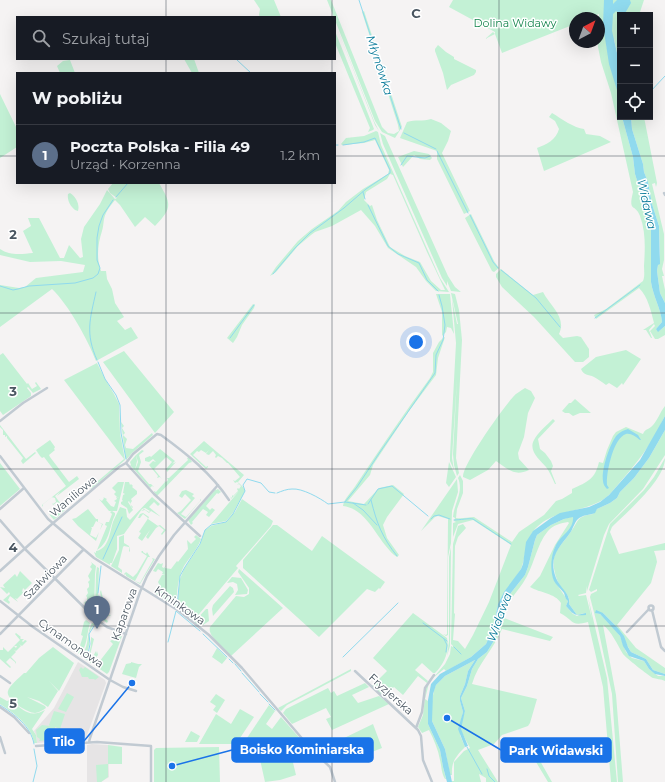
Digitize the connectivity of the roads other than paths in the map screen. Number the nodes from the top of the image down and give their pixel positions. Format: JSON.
{"nodes":[{"id":1,"x":47,"y":388,"type":"dead end"},
{"id":2,"x":0,"y":421,"type":"edge"},
{"id":3,"x":0,"y":456,"type":"edge"},
{"id":4,"x":126,"y":463,"type":"junction"},
{"id":5,"x":218,"y":485,"type":"junction"},
{"id":6,"x":24,"y":488,"type":"junction"},
{"id":7,"x":229,"y":500,"type":"dead end"},
{"id":8,"x":0,"y":509,"type":"edge"},
{"id":9,"x":0,"y":520,"type":"edge"},
{"id":10,"x":184,"y":522,"type":"junction"},
{"id":11,"x":52,"y":524,"type":"junction"},
{"id":12,"x":200,"y":536,"type":"dead end"},
{"id":13,"x":25,"y":549,"type":"junction"},
{"id":14,"x":83,"y":550,"type":"junction"},
{"id":15,"x":0,"y":572,"type":"edge"},
{"id":16,"x":55,"y":579,"type":"junction"},
{"id":17,"x":142,"y":588,"type":"junction"},
{"id":18,"x":0,"y":601,"type":"edge"},
{"id":19,"x":18,"y":616,"type":"junction"},
{"id":20,"x":627,"y":632,"type":"dead end"},
{"id":21,"x":0,"y":634,"type":"edge"},
{"id":22,"x":126,"y":634,"type":"junction"},
{"id":23,"x":665,"y":651,"type":"edge"},
{"id":24,"x":355,"y":671,"type":"dead end"},
{"id":25,"x":434,"y":674,"type":"dead end"},
{"id":26,"x":0,"y":676,"type":"edge"},
{"id":27,"x":110,"y":680,"type":"junction"},
{"id":28,"x":10,"y":683,"type":"dead end"},
{"id":29,"x":136,"y":691,"type":"dead end"},
{"id":30,"x":0,"y":707,"type":"edge"},
{"id":31,"x":416,"y":728,"type":"junction"},
{"id":32,"x":29,"y":733,"type":"dead end"},
{"id":33,"x":0,"y":737,"type":"edge"},
{"id":34,"x":90,"y":742,"type":"junction"},
{"id":35,"x":36,"y":746,"type":"dead end"},
{"id":36,"x":5,"y":753,"type":"dead end"},
{"id":37,"x":151,"y":782,"type":"edge"},
{"id":38,"x":335,"y":782,"type":"edge"},
{"id":39,"x":432,"y":782,"type":"edge"}],
"edges":[{"from":1,"to":2,"type":"street"},
{"from":3,"to":6,"type":"street","name":"Kminkowa"},
{"from":4,"to":5,"type":"street","name":"Waniliowa"},
{"from":4,"to":10,"type":"street"},
{"from":4,"to":11,"type":"street","name":"Waniliowa"},
{"from":5,"to":7,"type":"street"},
{"from":5,"to":10,"type":"street","name":"Kaparowa"},
{"from":6,"to":8,"type":"street"},
{"from":6,"to":11,"type":"street","name":"Kminkowa"},
{"from":9,"to":13,"type":"street"},
{"from":10,"to":12,"type":"street"},
{"from":10,"to":17,"type":"street","name":"Kaparowa"},
{"from":11,"to":13,"type":"street","name":"Waniliowa"},
{"from":11,"to":14,"type":"street","name":"Kminkowa"},
{"from":13,"to":15,"type":"street","name":"Waniliowa"},
{"from":13,"to":16,"type":"street"},
{"from":14,"to":16,"type":"street","name":"Szałwiowa"},
{"from":14,"to":17,"type":"street","name":"Kminkowa"},
{"from":16,"to":19,"type":"street","name":"Szałwiowa"},
{"from":16,"to":22,"type":"street"},
{"from":17,"to":22,"type":"street","name":"Kaparowa"},
{"from":17,"to":38,"type":"street","name":"Kminkowa"},
{"from":18,"to":19,"type":"street","name":"Cynamonowa"},
{"from":19,"to":21,"type":"street","name":"Szałwiowa"},
{"from":19,"to":27,"type":"street","name":"Cynamonowa"},
{"from":20,"to":23,"type":"street"},
{"from":22,"to":27,"type":"street","name":"Kaparowa"},
{"from":24,"to":31,"type":"street","name":"Fryzjerska"},
{"from":25,"to":31,"type":"street","name":"Fryzjerska"},
{"from":26,"to":28,"type":"street"},
{"from":27,"to":29,"type":"street","name":"Cynamonowa"},
{"from":27,"to":34,"type":"street","name":"Kaparowa"},
{"from":30,"to":32,"type":"street"},
{"from":31,"to":39,"type":"street","name":"Fryzjerska"},
{"from":33,"to":36,"type":"street"},
{"from":34,"to":35,"type":"street"},
{"from":34,"to":37,"type":"street"}]}
